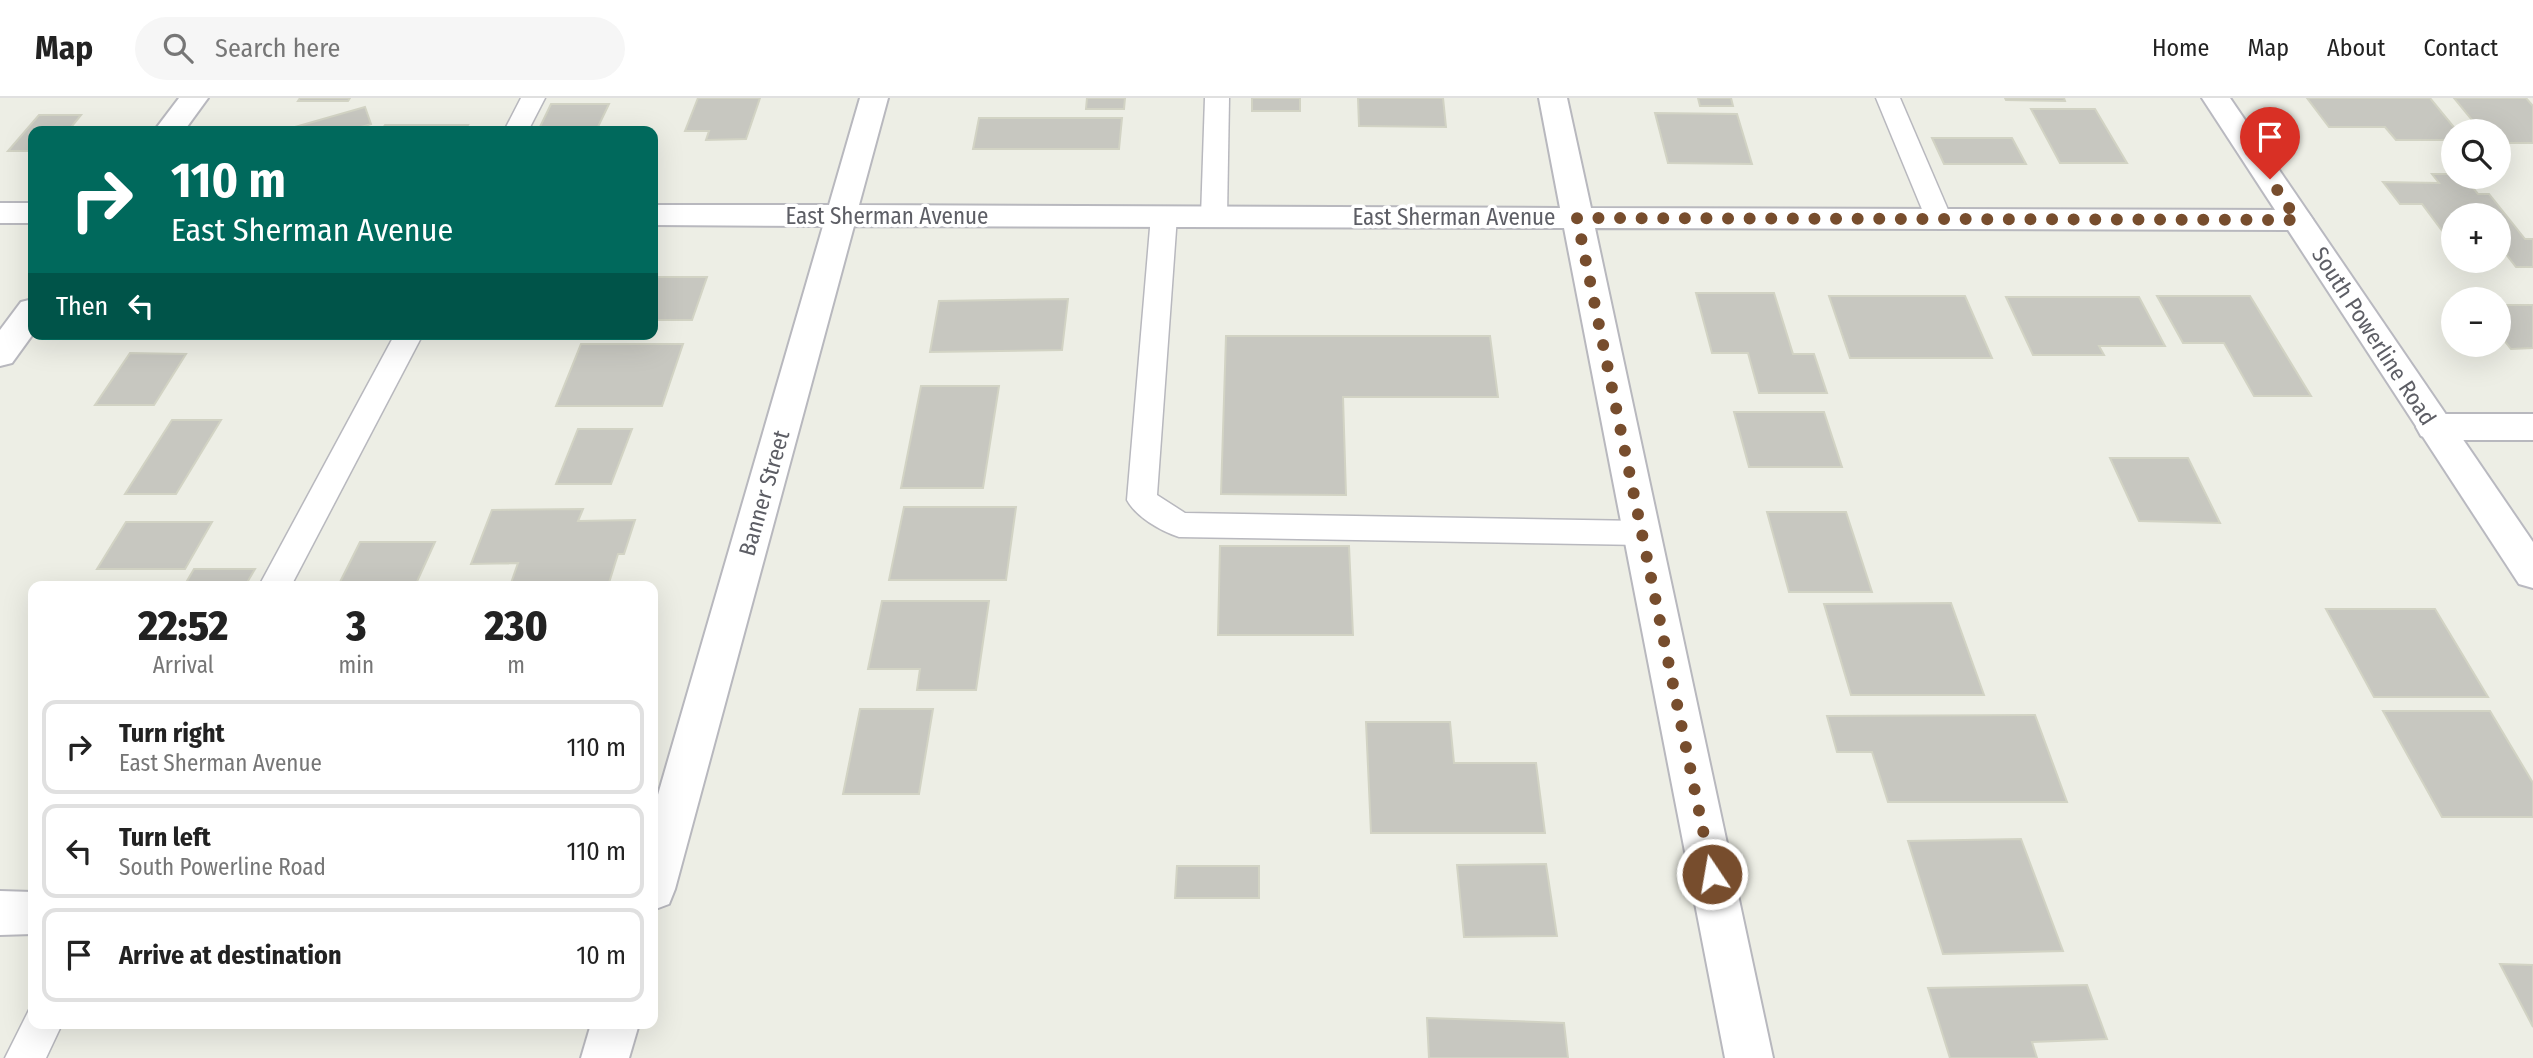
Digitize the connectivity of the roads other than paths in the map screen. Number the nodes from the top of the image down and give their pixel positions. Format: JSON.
{"nodes":[{"id":1,"x":194,"y":98,"type":"edge"},
{"id":2,"x":533,"y":98,"type":"edge"},
{"id":3,"x":874,"y":98,"type":"edge"},
{"id":4,"x":1217,"y":98,"type":"edge"},
{"id":5,"x":1553,"y":98,"type":"edge"},
{"id":6,"x":1888,"y":98,"type":"edge"},
{"id":7,"x":2216,"y":98,"type":"edge"},
{"id":8,"x":173,"y":126,"type":"edge"},
{"id":9,"x":519,"y":126,"type":"edge"},
{"id":10,"x":0,"y":213,"type":"edge"},
{"id":11,"x":28,"y":213,"type":"edge"},
{"id":12,"x":658,"y":215,"type":"edge"},
{"id":13,"x":842,"y":215,"type":"junction"},
{"id":14,"x":1164,"y":216,"type":"junction"},
{"id":15,"x":1214,"y":217,"type":"junction"},
{"id":16,"x":1577,"y":218,"type":"junction"},
{"id":17,"x":1939,"y":219,"type":"junction"},
{"id":18,"x":2297,"y":220,"type":"junction"},
{"id":19,"x":28,"y":317,"type":"edge"},
{"id":20,"x":406,"y":340,"type":"edge"},
{"id":21,"x":0,"y":354,"type":"edge"},
{"id":22,"x":2434,"y":427,"type":"junction"},
{"id":23,"x":2533,"y":427,"type":"edge"},
{"id":24,"x":1642,"y":533,"type":"junction"},
{"id":25,"x":2533,"y":573,"type":"edge"},
{"id":26,"x":278,"y":581,"type":"edge"},
{"id":27,"x":658,"y":871,"type":"edge"},
{"id":28,"x":0,"y":913,"type":"edge"},
{"id":29,"x":28,"y":913,"type":"edge"},
{"id":30,"x":40,"y":1029,"type":"edge"},
{"id":31,"x":614,"y":1029,"type":"edge"},
{"id":32,"x":25,"y":1058,"type":"edge"},
{"id":33,"x":605,"y":1058,"type":"edge"},
{"id":34,"x":1749,"y":1058,"type":"edge"}],
"edges":[{"from":1,"to":8,"type":"street"},
{"from":2,"to":9,"type":"lane"},
{"from":3,"to":13,"type":"street","name":"Banner Street"},
{"from":4,"to":15,"type":"lane"},
{"from":5,"to":16,"type":"street"},
{"from":6,"to":17,"type":"lane"},
{"from":7,"to":18,"type":"street","name":"South Powerline Road"},
{"from":10,"to":11,"type":"street"},
{"from":12,"to":13,"type":"street","name":"East Sherman Avenue"},
{"from":13,"to":14,"type":"street","name":"East Sherman Avenue"},
{"from":13,"to":27,"type":"street","name":"Banner Street"},
{"from":14,"to":15,"type":"street","name":"East Sherman Avenue"},
{"from":14,"to":24,"type":"lane"},
{"from":15,"to":16,"type":"street","name":"East Sherman Avenue"},
{"from":16,"to":17,"type":"street","name":"East Sherman Avenue"},
{"from":16,"to":24,"type":"street"},
{"from":17,"to":18,"type":"street","name":"East Sherman Avenue"},
{"from":18,"to":22,"type":"street","name":"South Powerline Road"},
{"from":19,"to":21,"type":"street"},
{"from":20,"to":26,"type":"lane"},
{"from":22,"to":23,"type":"street"},
{"from":22,"to":25,"type":"street","name":"South Powerline Road"},
{"from":24,"to":34,"type":"street"},
{"from":28,"to":29,"type":"street"},
{"from":30,"to":32,"type":"lane"},
{"from":31,"to":33,"type":"street"}]}
